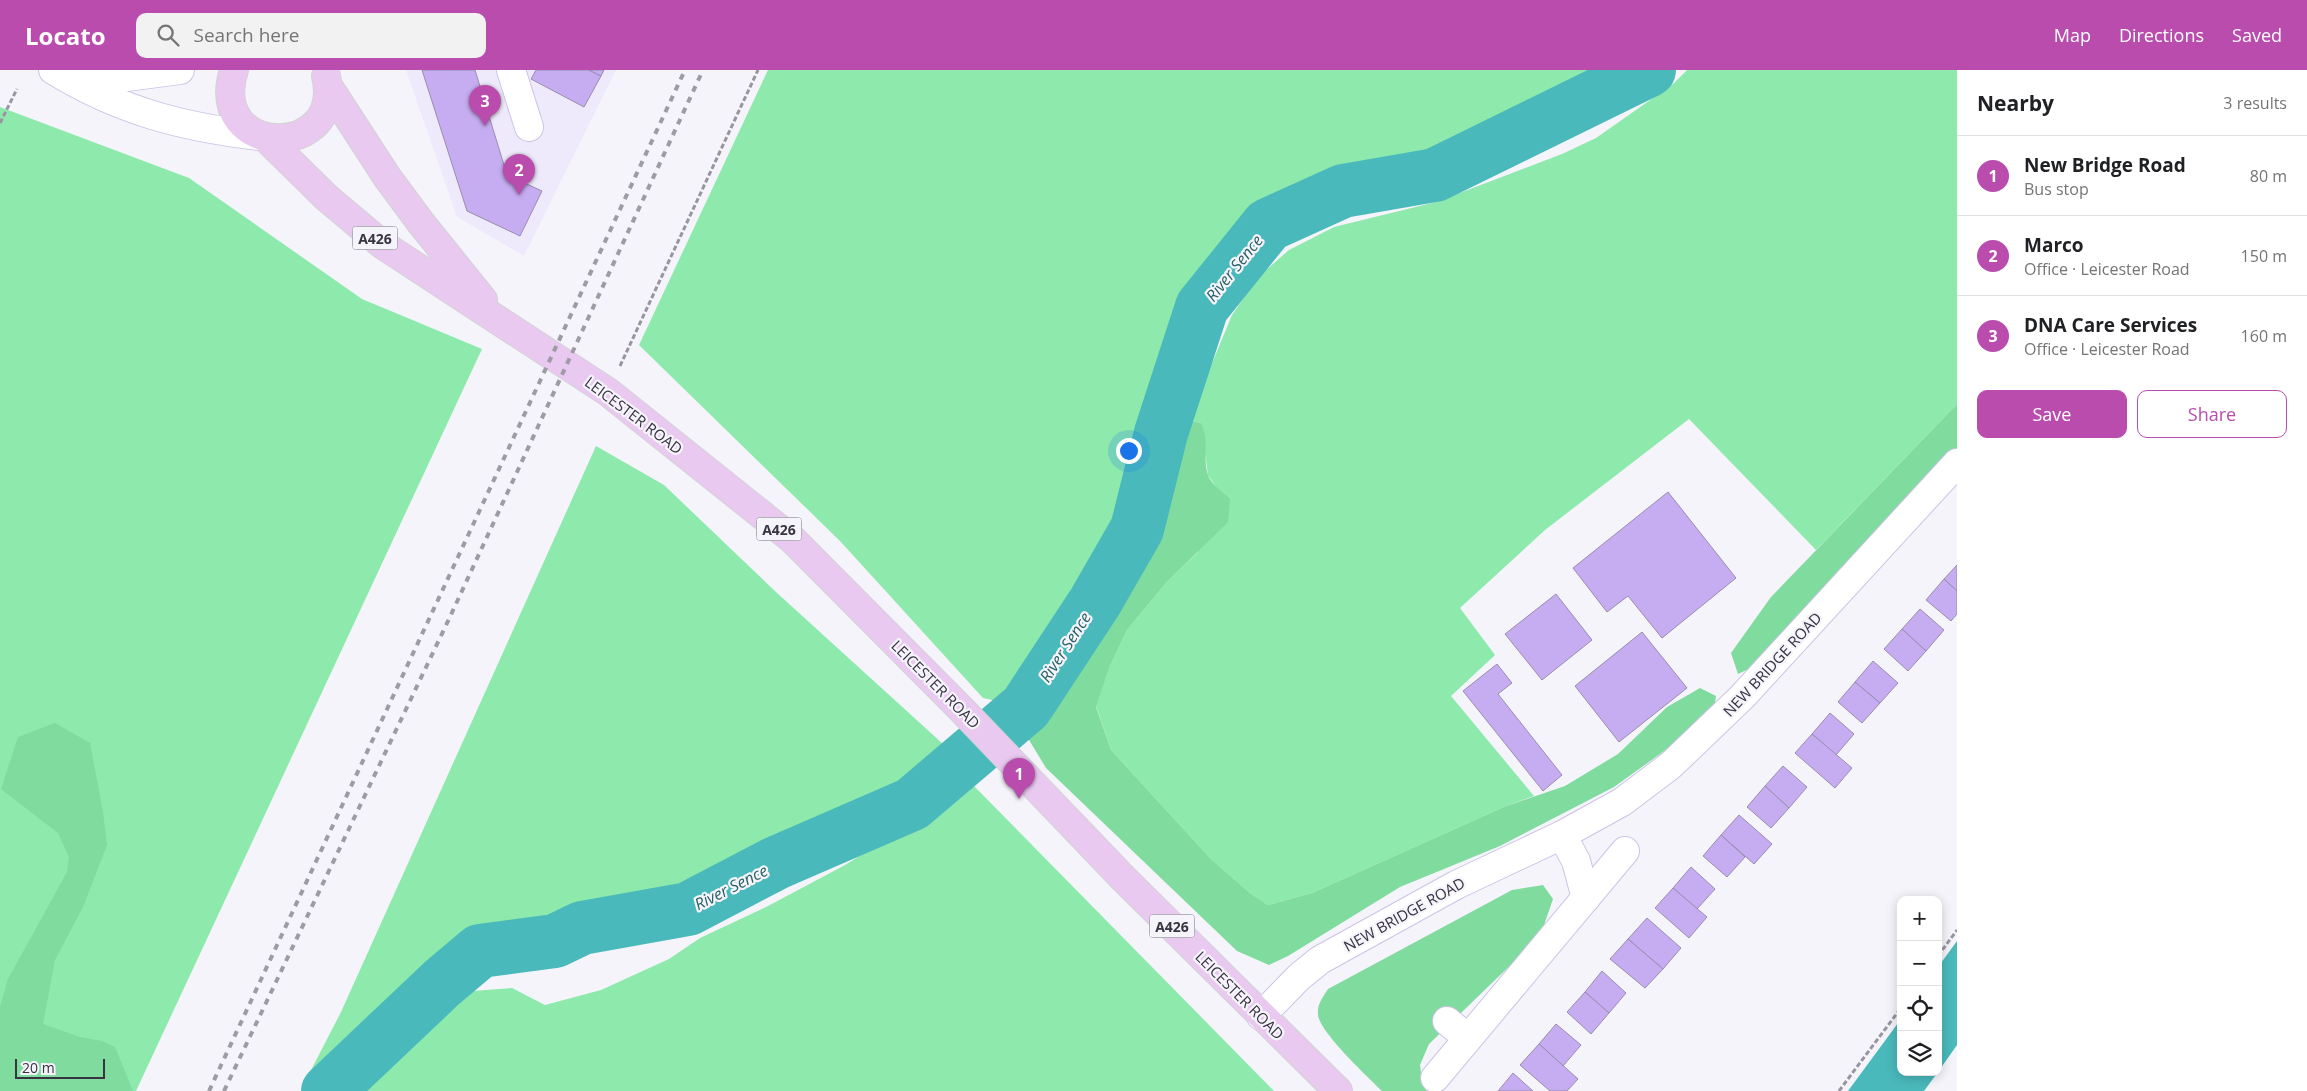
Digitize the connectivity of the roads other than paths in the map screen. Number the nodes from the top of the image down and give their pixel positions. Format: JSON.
{"nodes":[{"id":1,"x":53,"y":70,"type":"edge"},
{"id":2,"x":68,"y":70,"type":"edge"},
{"id":3,"x":180,"y":70,"type":"edge"},
{"id":4,"x":234,"y":70,"type":"edge"},
{"id":5,"x":510,"y":70,"type":"edge"},
{"id":6,"x":326,"y":78,"type":"edge"},
{"id":7,"x":529,"y":127,"type":"dead end"},
{"id":8,"x":263,"y":138,"type":"junction"},
{"id":9,"x":498,"y":319,"type":"junction"},
{"id":10,"x":1957,"y":463,"type":"edge"},
{"id":11,"x":1562,"y":835,"type":"junction"},
{"id":12,"x":1625,"y":851,"type":"dead end"},
{"id":13,"x":1586,"y":898,"type":"junction"},
{"id":14,"x":1261,"y":1016,"type":"junction"},
{"id":15,"x":1447,"y":1021,"type":"dead end"},
{"id":16,"x":1468,"y":1038,"type":"junction"},
{"id":17,"x":1435,"y":1078,"type":"dead end"},
{"id":18,"x":1338,"y":1091,"type":"edge"}],
"edges":[{"from":1,"to":8,"type":"street"},
{"from":2,"to":3,"type":"street"},
{"from":4,"to":8,"type":"main road","name":"LEICESTER ROAD"},
{"from":5,"to":7,"type":"street"},
{"from":6,"to":8,"type":"main road"},
{"from":6,"to":9,"type":"main road","name":"LEICESTER ROAD","number":"A426"},
{"from":8,"to":9,"type":"main road","name":"LEICESTER ROAD","number":"A426"},
{"from":9,"to":14,"type":"main road","name":"LEICESTER ROAD","number":"A426"},
{"from":10,"to":11,"type":"street","name":"NEW BRIDGE ROAD"},
{"from":11,"to":13,"type":"street"},
{"from":11,"to":14,"type":"street","name":"NEW BRIDGE ROAD"},
{"from":12,"to":13,"type":"street"},
{"from":13,"to":16,"type":"street"},
{"from":14,"to":18,"type":"main road","name":"LEICESTER ROAD","number":"A426"},
{"from":15,"to":16,"type":"street"},
{"from":16,"to":17,"type":"street"}]}
